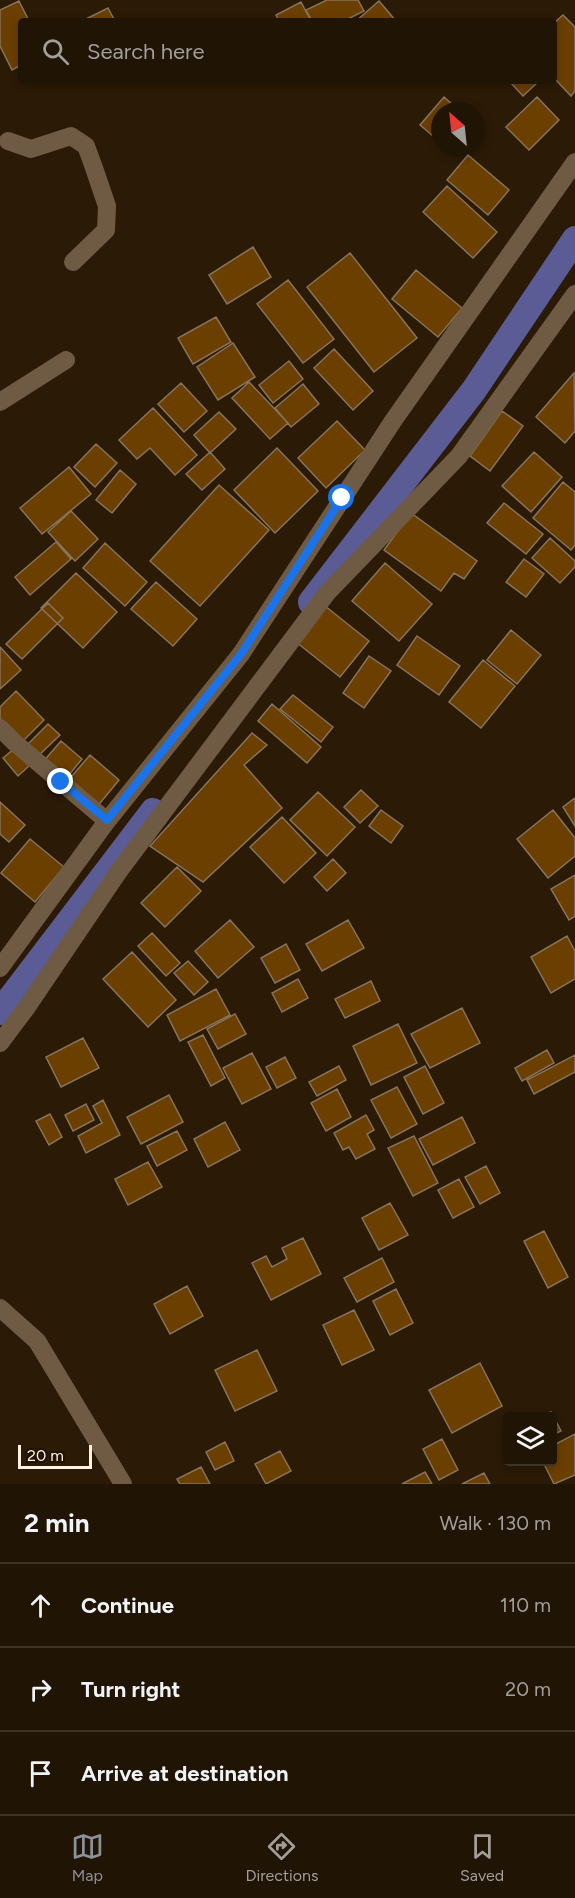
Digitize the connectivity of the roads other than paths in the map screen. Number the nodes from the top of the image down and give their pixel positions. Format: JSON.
{"nodes":[{"id":1,"x":8,"y":141,"type":"dead end"},
{"id":2,"x":575,"y":162,"type":"edge"},
{"id":3,"x":72,"y":262,"type":"dead end"},
{"id":4,"x":575,"y":294,"type":"edge"},
{"id":5,"x":66,"y":360,"type":"dead end"},
{"id":6,"x":0,"y":402,"type":"edge"},
{"id":7,"x":0,"y":728,"type":"edge"},
{"id":8,"x":107,"y":820,"type":"junction"},
{"id":9,"x":0,"y":968,"type":"edge"},
{"id":10,"x":0,"y":1043,"type":"edge"},
{"id":11,"x":0,"y":1308,"type":"edge"},
{"id":12,"x":123,"y":1484,"type":"edge"}],
"edges":[{"from":1,"to":3,"type":"street"},
{"from":2,"to":8,"type":"street"},
{"from":4,"to":10,"type":"street"},
{"from":5,"to":6,"type":"street"},
{"from":7,"to":8,"type":"street"},
{"from":8,"to":9,"type":"street"},
{"from":11,"to":12,"type":"street"}]}
